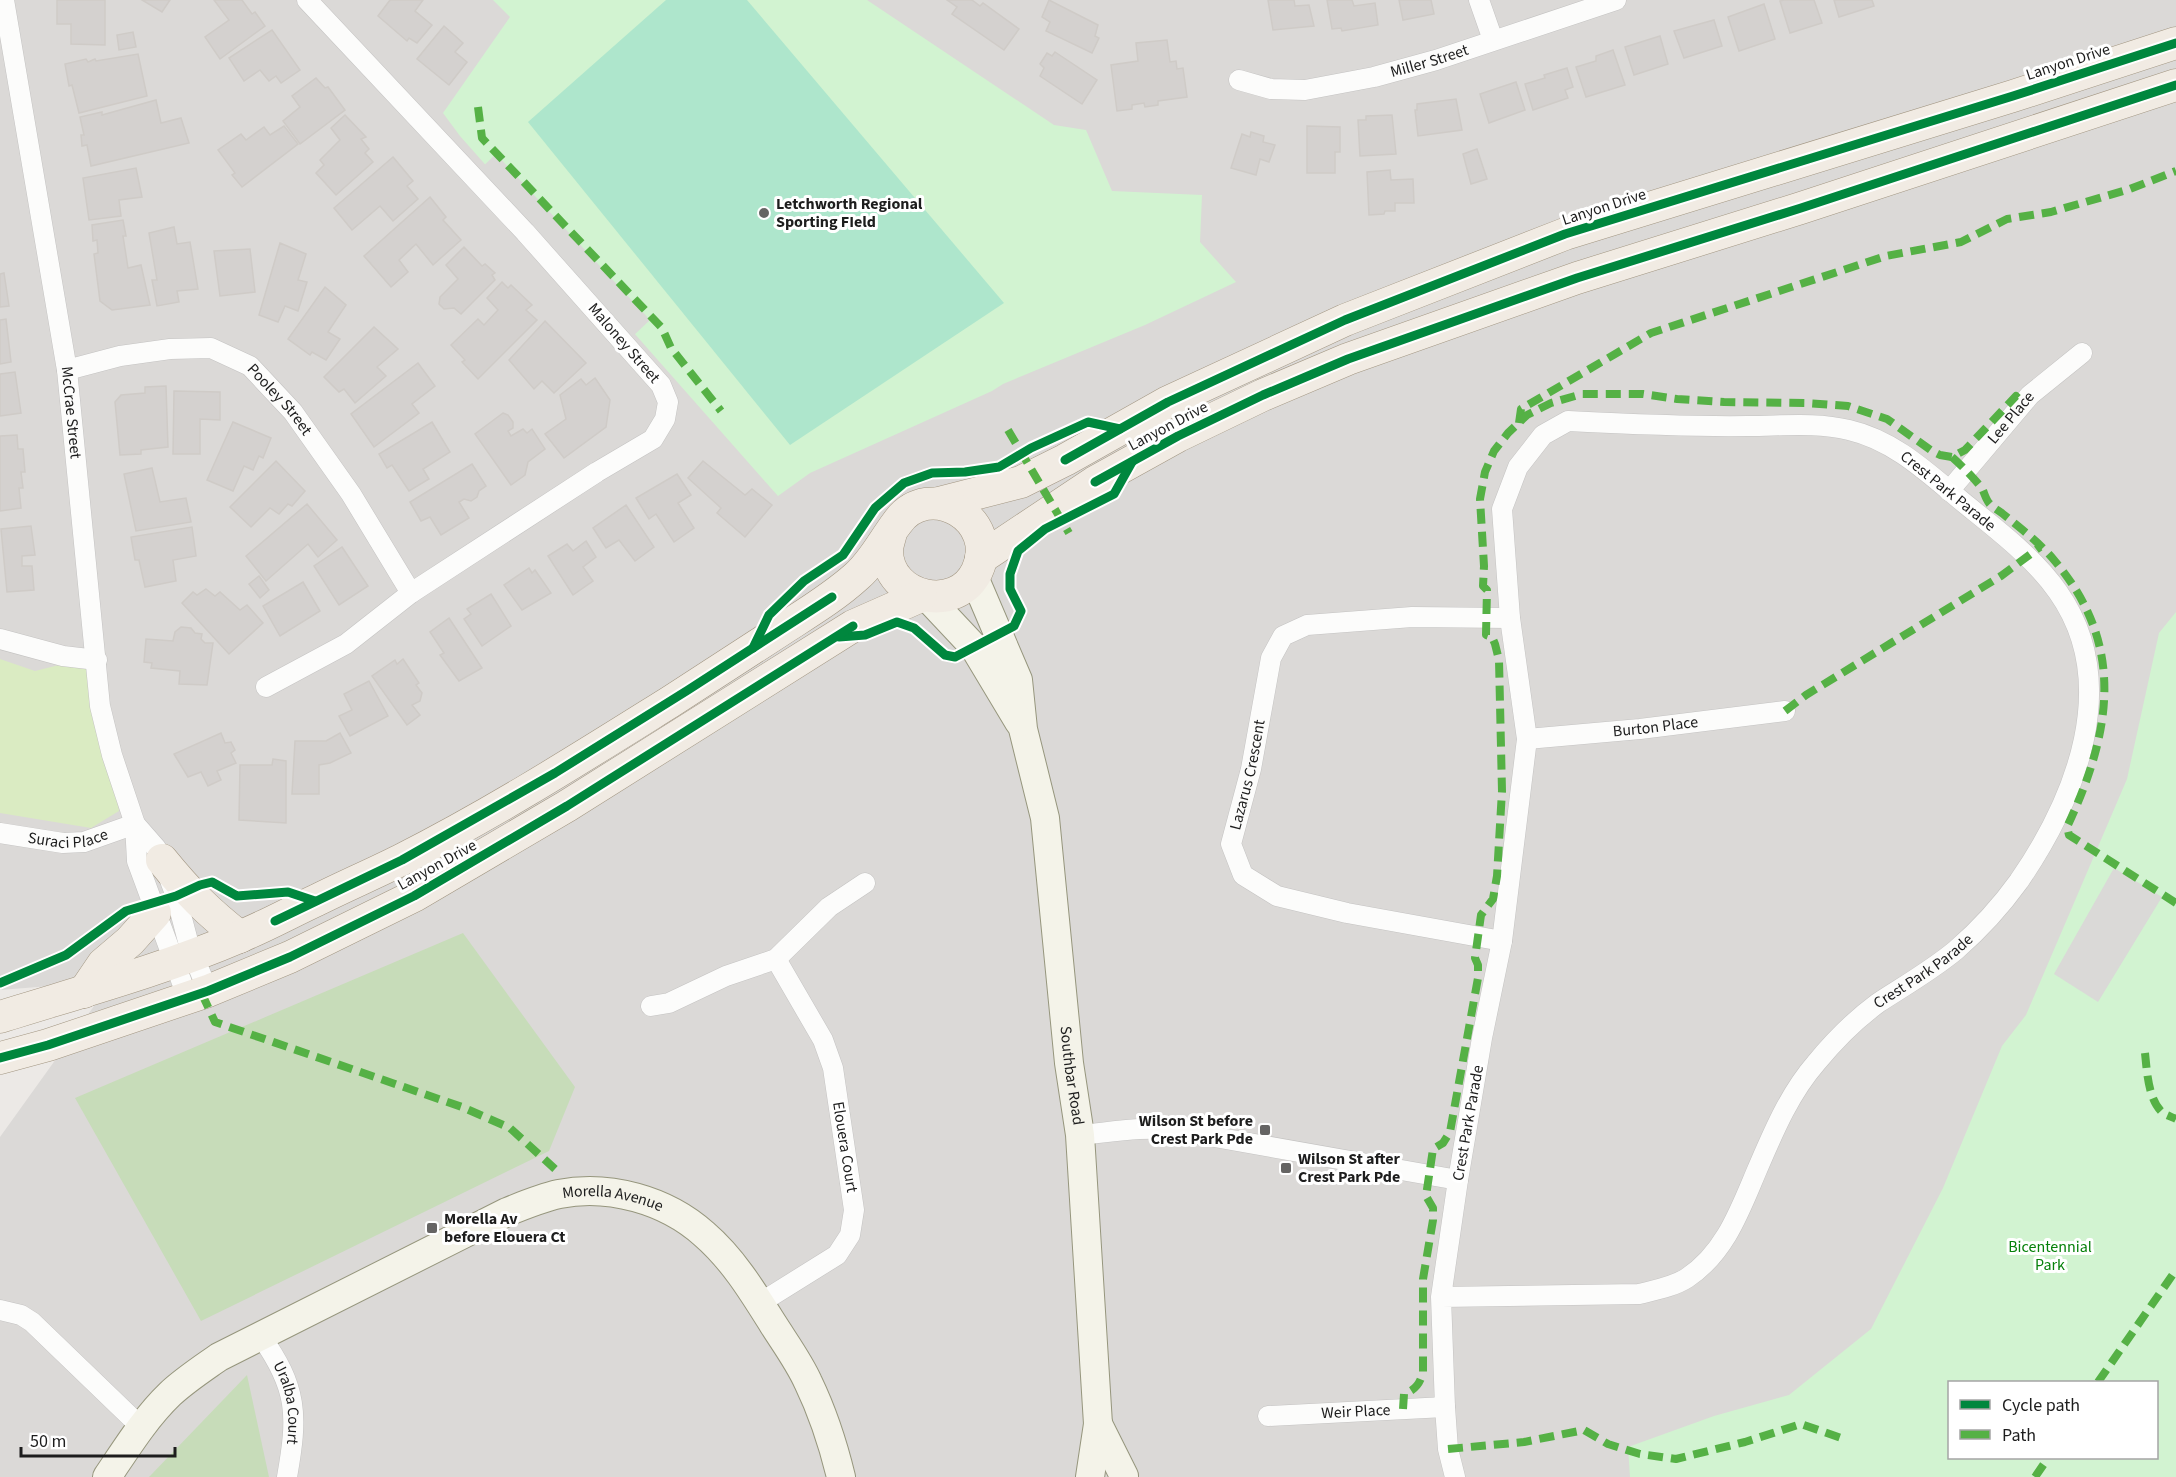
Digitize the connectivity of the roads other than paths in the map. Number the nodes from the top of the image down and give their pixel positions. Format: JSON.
{"nodes":[{"id":1,"x":4,"y":0,"type":"edge"},
{"id":2,"x":307,"y":0,"type":"edge"},
{"id":3,"x":1479,"y":0,"type":"edge"},
{"id":4,"x":1616,"y":0,"type":"edge"},
{"id":5,"x":1493,"y":39,"type":"junction"},
{"id":6,"x":2176,"y":43,"type":"edge"},
{"id":7,"x":1239,"y":80,"type":"dead end"},
{"id":8,"x":2176,"y":85,"type":"edge"},
{"id":9,"x":2082,"y":353,"type":"dead end"},
{"id":10,"x":67,"y":370,"type":"junction"},
{"id":11,"x":1949,"y":491,"type":"junction"},
{"id":12,"x":939,"y":503,"type":"junction"},
{"id":13,"x":891,"y":532,"type":"junction"},
{"id":14,"x":978,"y":567,"type":"junction"},
{"id":15,"x":411,"y":593,"type":"junction"},
{"id":16,"x":924,"y":596,"type":"junction"},
{"id":17,"x":1510,"y":618,"type":"junction"},
{"id":18,"x":0,"y":639,"type":"edge"},
{"id":19,"x":97,"y":660,"type":"junction"},
{"id":20,"x":266,"y":687,"type":"dead end"},
{"id":21,"x":1785,"y":711,"type":"dead end"},
{"id":22,"x":1023,"y":729,"type":"junction"},
{"id":23,"x":1527,"y":740,"type":"junction"},
{"id":24,"x":135,"y":824,"type":"junction"},
{"id":25,"x":0,"y":833,"type":"edge"},
{"id":26,"x":162,"y":860,"type":"junction"},
{"id":27,"x":866,"y":883,"type":"dead end"},
{"id":28,"x":155,"y":913,"type":"junction"},
{"id":29,"x":240,"y":937,"type":"junction"},
{"id":30,"x":1502,"y":941,"type":"junction"},
{"id":31,"x":183,"y":959,"type":"junction"},
{"id":32,"x":776,"y":959,"type":"junction"},
{"id":33,"x":84,"y":992,"type":"junction"},
{"id":34,"x":198,"y":995,"type":"junction"},
{"id":35,"x":651,"y":1006,"type":"dead end"},
{"id":36,"x":0,"y":1017,"type":"edge"},
{"id":37,"x":0,"y":1058,"type":"edge"},
{"id":38,"x":1080,"y":1135,"type":"junction"},
{"id":39,"x":1458,"y":1180,"type":"junction"},
{"id":40,"x":1441,"y":1297,"type":"junction"},
{"id":41,"x":760,"y":1303,"type":"junction"},
{"id":42,"x":0,"y":1310,"type":"edge"},
{"id":43,"x":260,"y":1335,"type":"junction"},
{"id":44,"x":1445,"y":1407,"type":"junction"},
{"id":45,"x":1268,"y":1416,"type":"dead end"},
{"id":46,"x":1098,"y":1424,"type":"junction"},
{"id":47,"x":142,"y":1428,"type":"junction"},
{"id":48,"x":107,"y":1477,"type":"edge"},
{"id":49,"x":287,"y":1477,"type":"edge"},
{"id":50,"x":841,"y":1477,"type":"edge"},
{"id":51,"x":1090,"y":1477,"type":"edge"},
{"id":52,"x":1115,"y":1477,"type":"edge"},
{"id":53,"x":1455,"y":1477,"type":"edge"}],
"edges":[{"from":1,"to":10,"type":"street","name":"McCrae Street"},
{"from":2,"to":15,"type":"street","name":"Maloney Street"},
{"from":3,"to":5,"type":"street"},
{"from":4,"to":5,"type":"street","name":"Miller Street"},
{"from":5,"to":7,"type":"street","name":"Miller Street"},
{"from":6,"to":12,"type":"main road","name":"Lanyon Drive"},
{"from":8,"to":14,"type":"main road","name":"Lanyon Drive"},
{"from":9,"to":11,"type":"street","name":"Lee Place"},
{"from":10,"to":15,"type":"street","name":"Pooley Street"},
{"from":10,"to":19,"type":"street","name":"McCrae Street"},
{"from":11,"to":17,"type":"street","name":"Crest Park Parade"},
{"from":11,"to":40,"type":"street","name":"Crest Park Parade"},
{"from":12,"to":13,"type":"main road"},
{"from":12,"to":14,"type":"main road"},
{"from":13,"to":16,"type":"main road"},
{"from":13,"to":29,"type":"main road","name":"Lanyon Drive"},
{"from":14,"to":16,"type":"main road"},
{"from":14,"to":22,"type":"main road","name":"Southbar Road"},
{"from":15,"to":20,"type":"street","name":"Maloney Street"},
{"from":16,"to":22,"type":"main road","name":"Southbar Road"},
{"from":16,"to":34,"type":"main road","name":"Lanyon Drive"},
{"from":17,"to":23,"type":"street","name":"Crest Park Parade"},
{"from":17,"to":30,"type":"street","name":"Lazarus Crescent"},
{"from":18,"to":19,"type":"street"},
{"from":19,"to":24,"type":"street","name":"McCrae Street"},
{"from":21,"to":23,"type":"street","name":"Burton Place"},
{"from":22,"to":38,"type":"main road","name":"Southbar Road"},
{"from":23,"to":30,"type":"street","name":"Crest Park Parade"},
{"from":24,"to":25,"type":"street","name":"Suraci Place"},
{"from":24,"to":26,"type":"street","name":"McCrae Street"},
{"from":24,"to":28,"type":"street","name":"McCrae Street"},
{"from":26,"to":29,"type":"main road"},
{"from":26,"to":31,"type":"street","name":"McCrae Street"},
{"from":27,"to":32,"type":"street"},
{"from":28,"to":31,"type":"street","name":"McCrae Street"},
{"from":28,"to":33,"type":"main road"},
{"from":29,"to":31,"type":"main road","name":"Lanyon Drive"},
{"from":30,"to":39,"type":"street","name":"Crest Park Parade"},
{"from":31,"to":33,"type":"main road","name":"Lanyon Drive"},
{"from":31,"to":34,"type":"street","name":"McCrae Street"},
{"from":32,"to":35,"type":"street"},
{"from":32,"to":41,"type":"street","name":"Elouera Court"},
{"from":33,"to":36,"type":"main road","name":"Lanyon Drive"},
{"from":34,"to":37,"type":"main road","name":"Lanyon Drive"},
{"from":38,"to":39,"type":"street"},
{"from":38,"to":46,"type":"main road","name":"Southbar Road"},
{"from":39,"to":40,"type":"street","name":"Crest Park Parade"},
{"from":40,"to":44,"type":"street","name":"Crest Park Parade"},
{"from":41,"to":43,"type":"main road","name":"Morella Avenue"},
{"from":41,"to":50,"type":"main road","name":"Morella Avenue"},
{"from":42,"to":47,"type":"street"},
{"from":43,"to":47,"type":"main road","name":"Morella Avenue"},
{"from":43,"to":49,"type":"street","name":"Uralba Court"},
{"from":44,"to":45,"type":"street","name":"Weir Place"},
{"from":44,"to":53,"type":"street","name":"Crest Park Parade"},
{"from":46,"to":51,"type":"main road","name":"Southbar Road"},
{"from":46,"to":52,"type":"main road","name":"Southbar Road"},
{"from":47,"to":48,"type":"main road","name":"Morella Avenue"}]}
